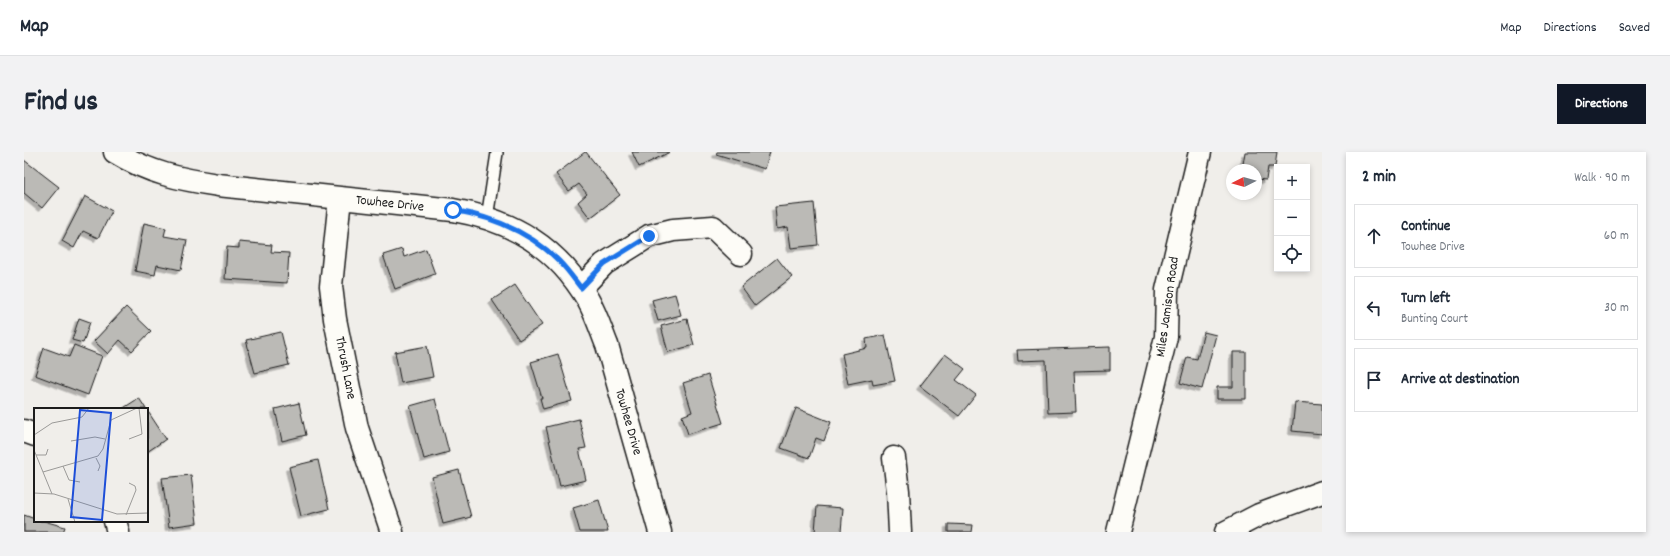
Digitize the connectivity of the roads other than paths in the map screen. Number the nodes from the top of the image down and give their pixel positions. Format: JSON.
{"nodes":[{"id":1,"x":114,"y":152,"type":"edge"},
{"id":2,"x":1200,"y":152,"type":"edge"},
{"id":3,"x":497,"y":153,"type":"edge"},
{"id":4,"x":340,"y":198,"type":"junction"},
{"id":5,"x":487,"y":218,"type":"junction"},
{"id":6,"x":741,"y":254,"type":"dead end"},
{"id":7,"x":581,"y":288,"type":"junction"},
{"id":8,"x":24,"y":431,"type":"edge"},
{"id":9,"x":34,"y":435,"type":"edge"},
{"id":10,"x":894,"y":458,"type":"dead end"},
{"id":11,"x":1322,"y":492,"type":"edge"},
{"id":12,"x":115,"y":522,"type":"edge"},
{"id":13,"x":118,"y":532,"type":"edge"},
{"id":14,"x":392,"y":532,"type":"edge"},
{"id":15,"x":660,"y":532,"type":"edge"},
{"id":16,"x":900,"y":532,"type":"edge"},
{"id":17,"x":1118,"y":532,"type":"edge"},
{"id":18,"x":1226,"y":532,"type":"edge"}],
"edges":[{"from":1,"to":4,"type":"street","name":"Towhee Drive"},
{"from":2,"to":17,"type":"street","name":"Miles Jamison Road"},
{"from":3,"to":5,"type":"lane"},
{"from":4,"to":5,"type":"street","name":"Towhee Drive"},
{"from":4,"to":14,"type":"street","name":"Thrush Lane"},
{"from":5,"to":7,"type":"street","name":"Towhee Drive"},
{"from":6,"to":7,"type":"street"},
{"from":7,"to":15,"type":"street","name":"Towhee Drive"},
{"from":8,"to":9,"type":"street"},
{"from":10,"to":16,"type":"street"},
{"from":11,"to":18,"type":"street"},
{"from":12,"to":13,"type":"street"}]}
